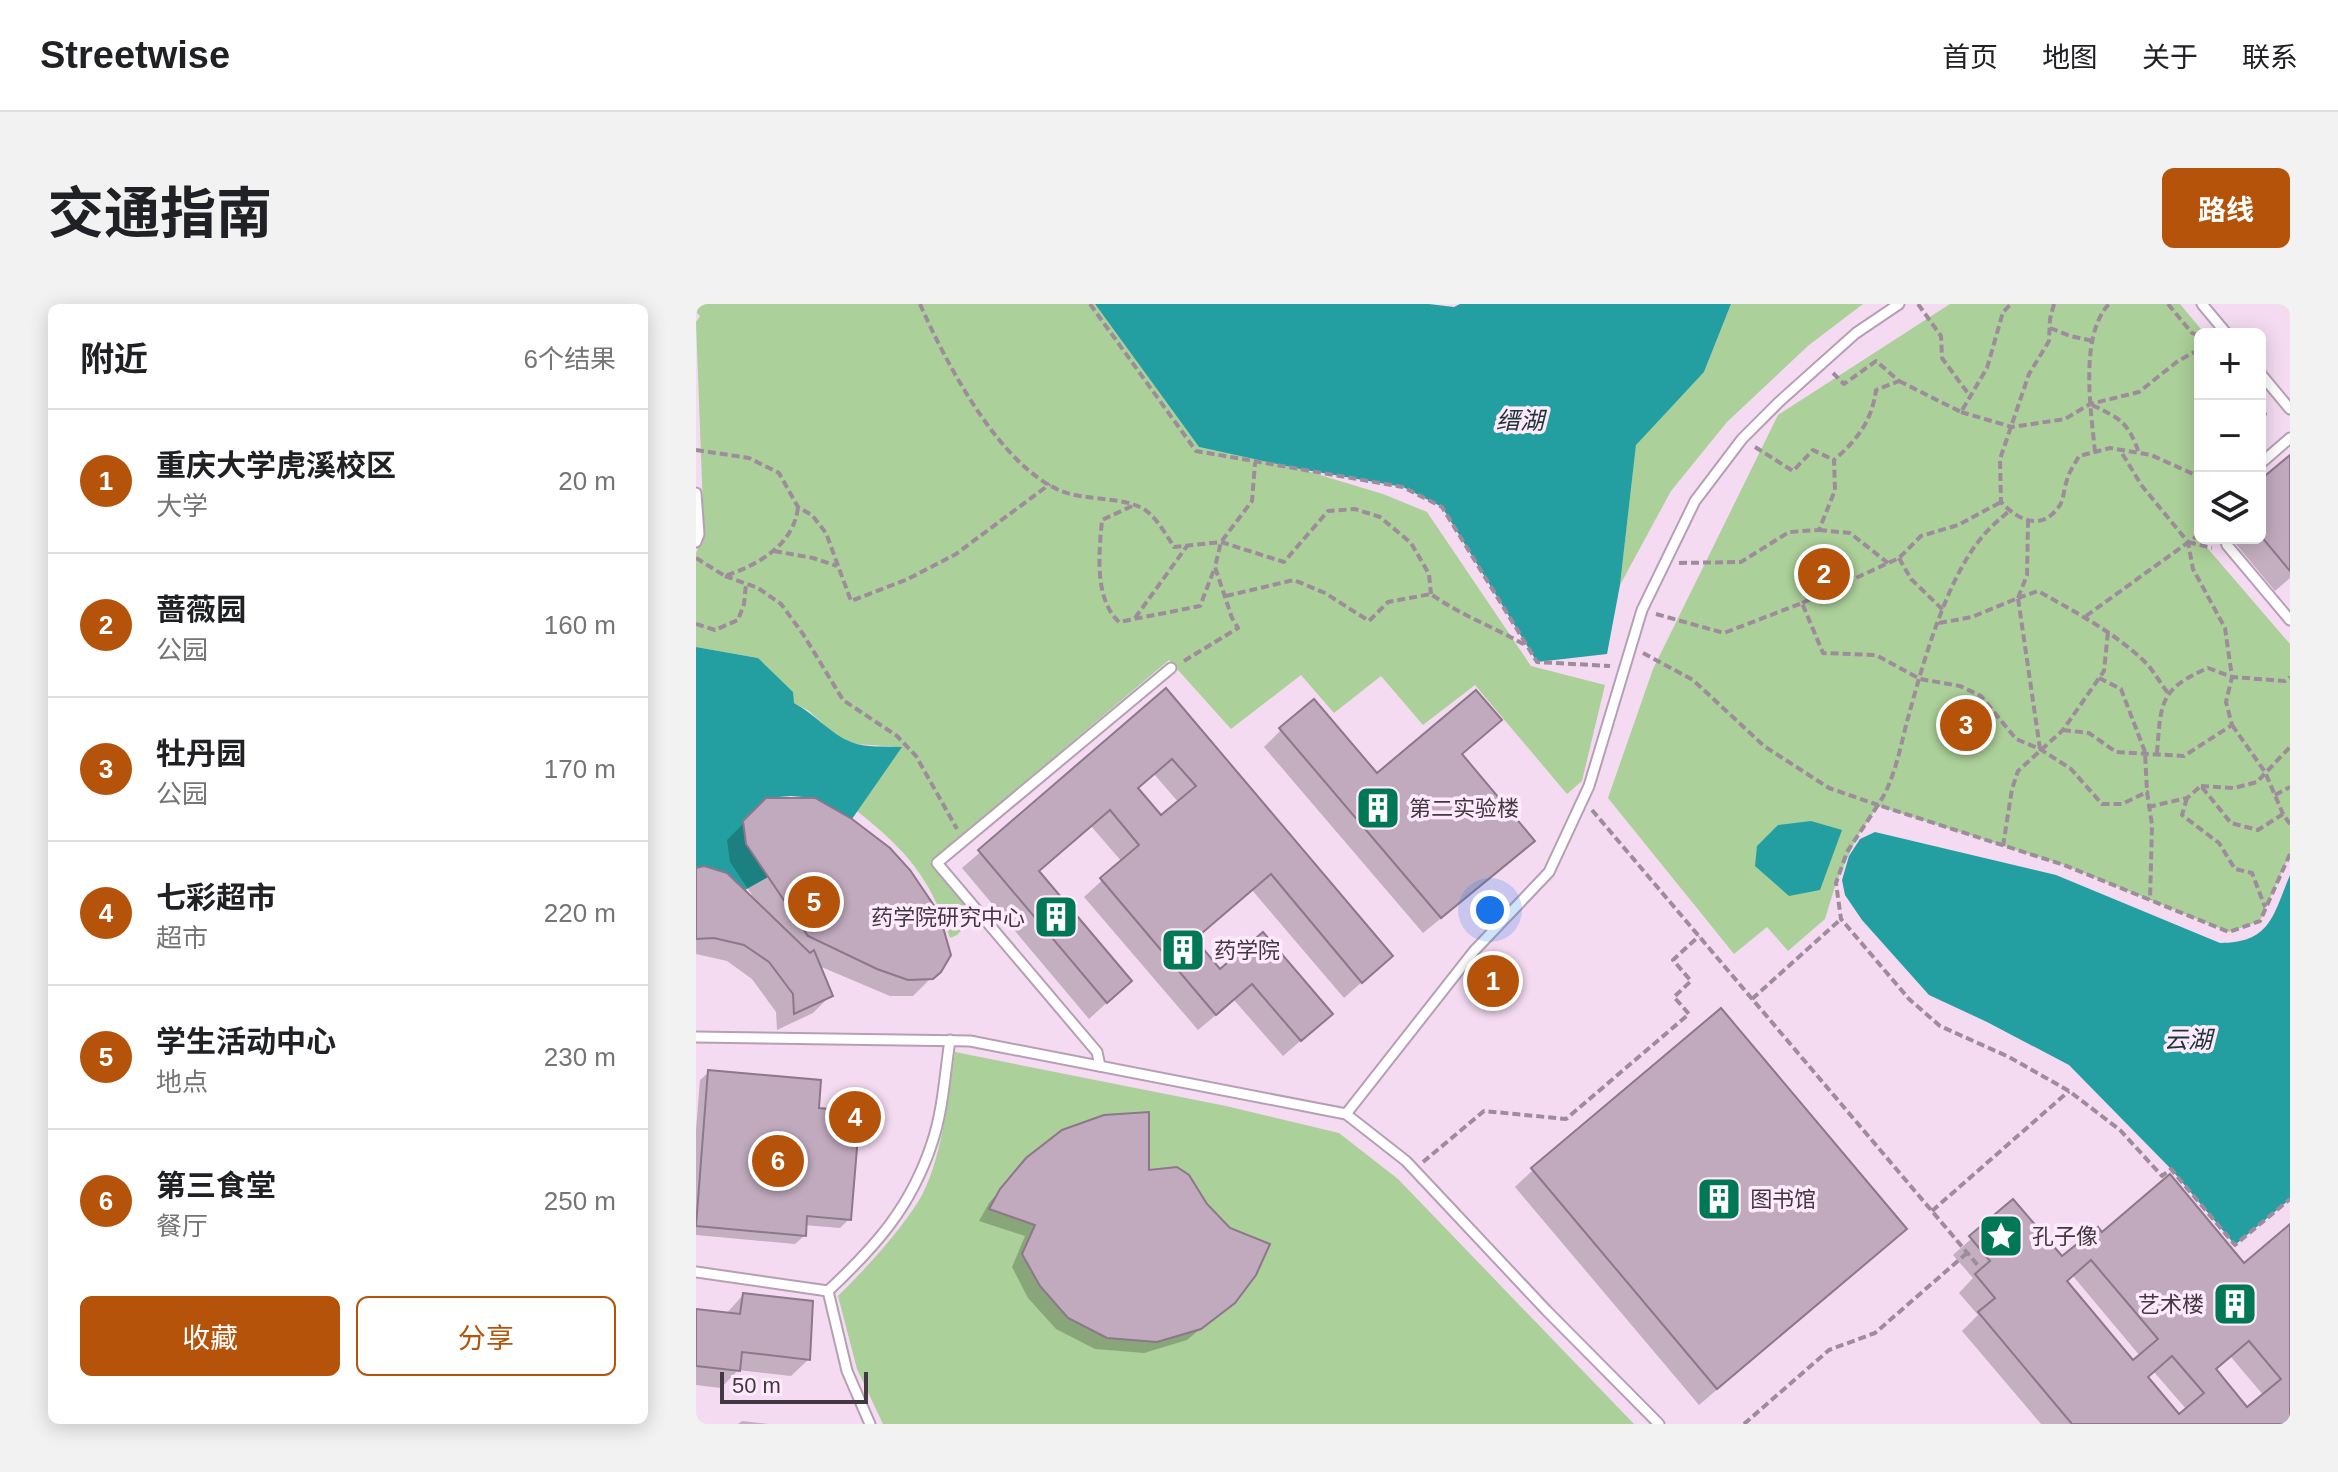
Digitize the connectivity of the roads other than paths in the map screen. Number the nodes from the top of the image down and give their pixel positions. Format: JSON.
{"nodes":[{"id":1,"x":1899,"y":304,"type":"edge"},
{"id":2,"x":2202,"y":304,"type":"edge"},
{"id":3,"x":2222,"y":328,"type":"edge"},
{"id":4,"x":2266,"y":380,"type":"edge"},
{"id":5,"x":2290,"y":409,"type":"edge"},
{"id":6,"x":2290,"y":438,"type":"edge"},
{"id":7,"x":2266,"y":459,"type":"edge"},
{"id":8,"x":696,"y":493,"type":"edge"},
{"id":9,"x":696,"y":542,"type":"edge"},
{"id":10,"x":2227,"y":544,"type":"edge"},
{"id":11,"x":2290,"y":620,"type":"edge"},
{"id":12,"x":1171,"y":668,"type":"road end"},
{"id":13,"x":696,"y":1037,"type":"edge"},
{"id":14,"x":950,"y":1040,"type":"junction"},
{"id":15,"x":1100,"y":1066,"type":"junction"},
{"id":16,"x":1346,"y":1114,"type":"junction"},
{"id":17,"x":696,"y":1272,"type":"edge"},
{"id":18,"x":828,"y":1291,"type":"junction"},
{"id":19,"x":870,"y":1424,"type":"edge"},
{"id":20,"x":1659,"y":1424,"type":"edge"}],
"edges":[{"from":1,"to":16,"type":"lane"},
{"from":2,"to":3,"type":"lane"},
{"from":4,"to":5,"type":"lane"},
{"from":6,"to":7,"type":"lane"},
{"from":8,"to":9,"type":"lane"},
{"from":10,"to":11,"type":"lane"},
{"from":12,"to":15,"type":"lane"},
{"from":13,"to":14,"type":"lane"},
{"from":14,"to":15,"type":"lane"},
{"from":14,"to":18,"type":"lane"},
{"from":15,"to":16,"type":"lane"},
{"from":16,"to":20,"type":"lane"},
{"from":17,"to":18,"type":"lane"},
{"from":18,"to":19,"type":"lane"}]}
